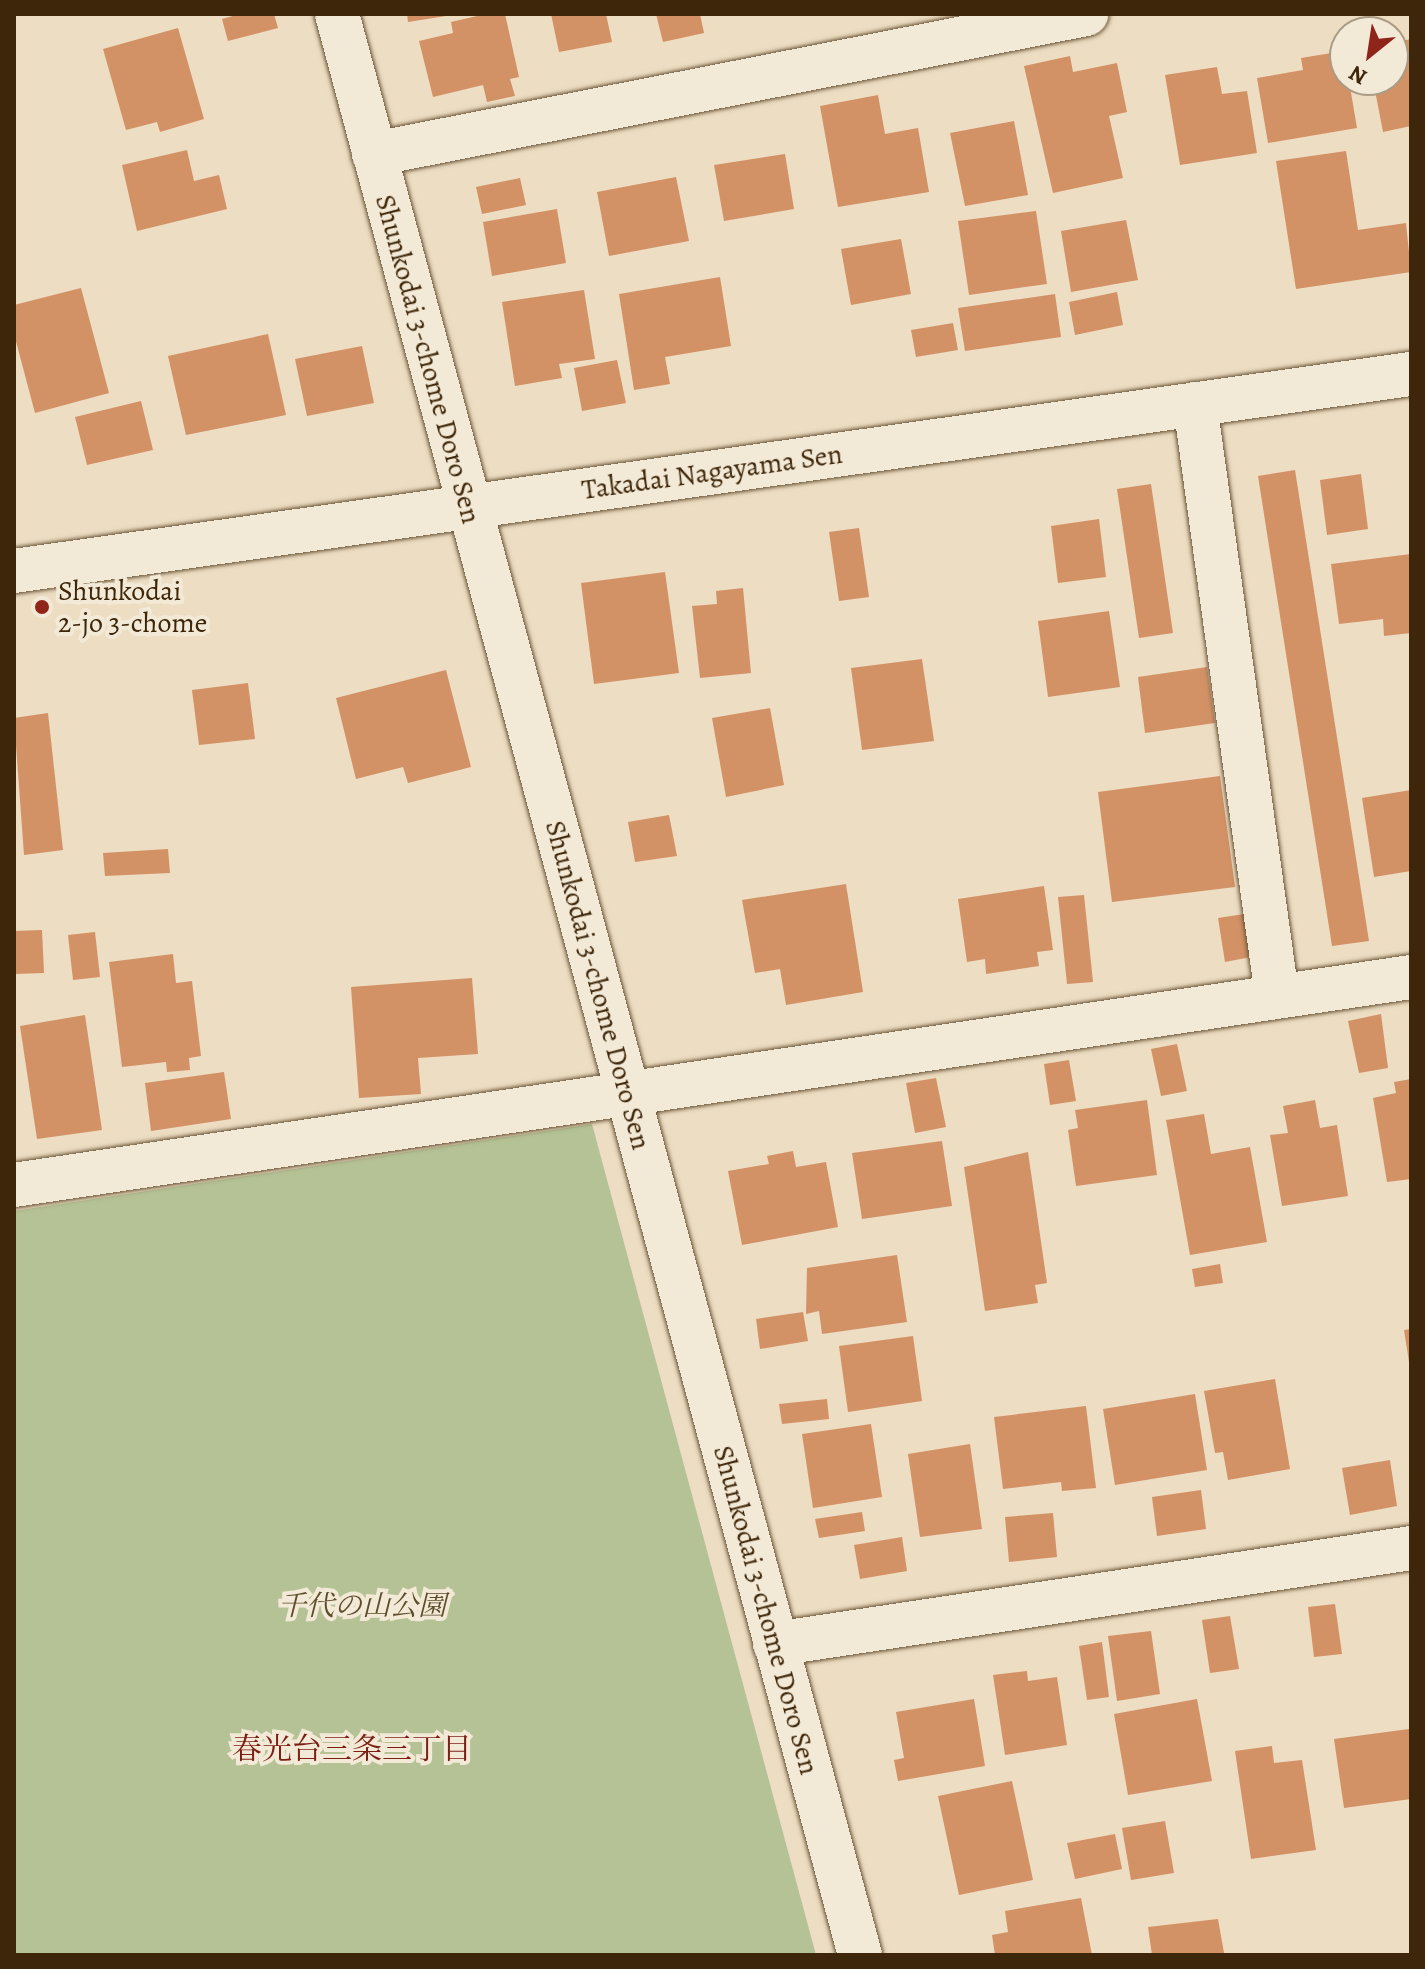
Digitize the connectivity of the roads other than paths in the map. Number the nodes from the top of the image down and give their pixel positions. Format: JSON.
{"nodes":[{"id":1,"x":337,"y":14,"type":"edge"},
{"id":2,"x":1086,"y":14,"type":"edge"},
{"id":3,"x":374,"y":154,"type":"junction"},
{"id":4,"x":1411,"y":374,"type":"edge"},
{"id":5,"x":1195,"y":404,"type":"junction"},
{"id":6,"x":466,"y":507,"type":"junction"},
{"id":7,"x":14,"y":571,"type":"edge"},
{"id":8,"x":1411,"y":977,"type":"edge"},
{"id":9,"x":1277,"y":996,"type":"junction"},
{"id":10,"x":628,"y":1090,"type":"junction"},
{"id":11,"x":14,"y":1185,"type":"edge"},
{"id":12,"x":1411,"y":1548,"type":"edge"},
{"id":13,"x":775,"y":1644,"type":"junction"},
{"id":14,"x":860,"y":1955,"type":"edge"}],
"edges":[{"from":1,"to":3,"type":"street","name":"Shunkodai 3-chome Doro Sen"},
{"from":2,"to":3,"type":"street"},
{"from":3,"to":6,"type":"street","name":"Shunkodai 3-chome Doro Sen"},
{"from":4,"to":5,"type":"street","name":"Takadai Nagayama Sen"},
{"from":5,"to":6,"type":"street","name":"Takadai Nagayama Sen"},
{"from":5,"to":9,"type":"street"},
{"from":6,"to":7,"type":"street","name":"Takadai Nagayama Sen"},
{"from":6,"to":10,"type":"street","name":"Shunkodai 3-chome Doro Sen"},
{"from":8,"to":9,"type":"street"},
{"from":9,"to":10,"type":"street"},
{"from":10,"to":11,"type":"street"},
{"from":10,"to":13,"type":"street","name":"Shunkodai 3-chome Doro Sen"},
{"from":12,"to":13,"type":"street"},
{"from":13,"to":14,"type":"street","name":"Shunkodai 3-chome Doro Sen"}]}
